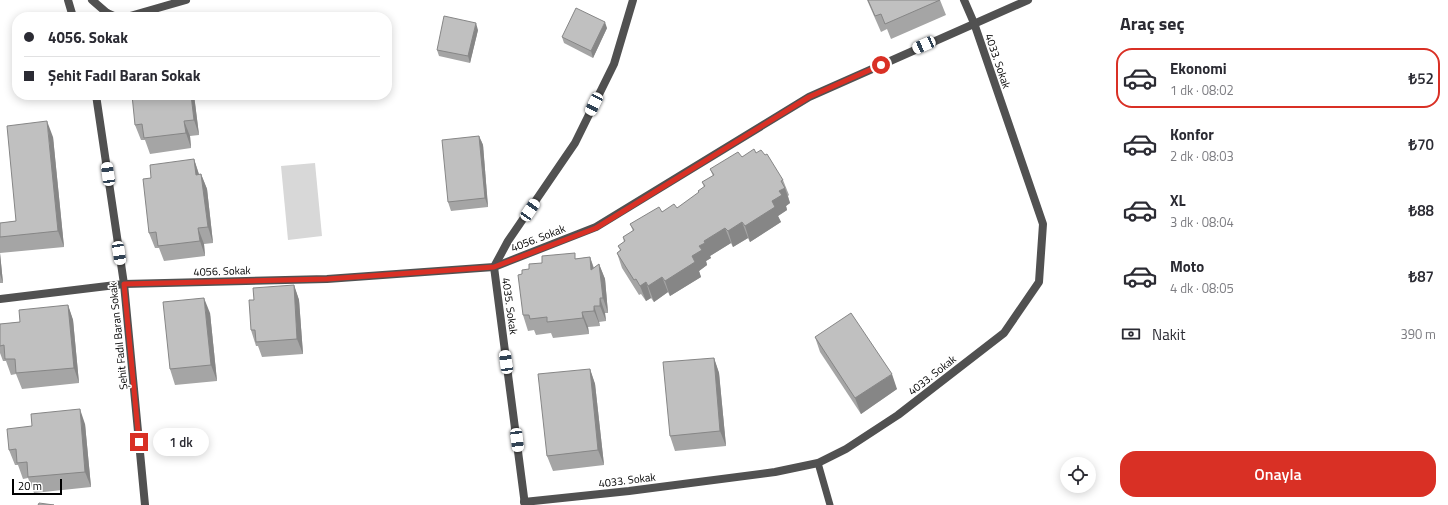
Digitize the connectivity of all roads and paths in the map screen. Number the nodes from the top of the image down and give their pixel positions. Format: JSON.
{"nodes":[{"id":1,"x":68,"y":0,"type":"edge"},
{"id":2,"x":92,"y":0,"type":"edge"},
{"id":3,"x":186,"y":0,"type":"edge"},
{"id":4,"x":633,"y":0,"type":"edge"},
{"id":5,"x":964,"y":0,"type":"edge"},
{"id":6,"x":1028,"y":0,"type":"edge"},
{"id":7,"x":72,"y":12,"type":"edge"},
{"id":8,"x":106,"y":12,"type":"edge"},
{"id":9,"x":144,"y":12,"type":"edge"},
{"id":10,"x":974,"y":24,"type":"junction"},
{"id":11,"x":97,"y":100,"type":"edge"},
{"id":12,"x":494,"y":267,"type":"junction"},
{"id":13,"x":124,"y":284,"type":"junction"},
{"id":14,"x":0,"y":299,"type":"edge"},
{"id":15,"x":818,"y":463,"type":"junction"},
{"id":16,"x":524,"y":503,"type":"edge"},
{"id":17,"x":145,"y":505,"type":"edge"},
{"id":18,"x":830,"y":505,"type":"edge"}],
"edges":[{"from":1,"to":7,"type":"street"},
{"from":2,"to":8,"type":"street"},
{"from":3,"to":9,"type":"street"},
{"from":4,"to":12,"type":"street","name":"4035. Sokak"},
{"from":5,"to":10,"type":"street","name":"4033. Sokak"},
{"from":6,"to":10,"type":"street","name":"4056. Sokak"},
{"from":10,"to":12,"type":"street","name":"4056. Sokak"},
{"from":10,"to":15,"type":"street","name":"4033. Sokak"},
{"from":11,"to":13,"type":"street","name":"Şehit Fadıl Baran Sokak"},
{"from":12,"to":13,"type":"street","name":"4056. Sokak"},
{"from":12,"to":16,"type":"street","name":"4035. Sokak"},
{"from":13,"to":14,"type":"street","name":"4056. Sokak"},
{"from":13,"to":17,"type":"street","name":"Şehit Fadıl Baran Sokak"},
{"from":15,"to":16,"type":"street","name":"4033. Sokak"},
{"from":15,"to":18,"type":"lane"}]}
